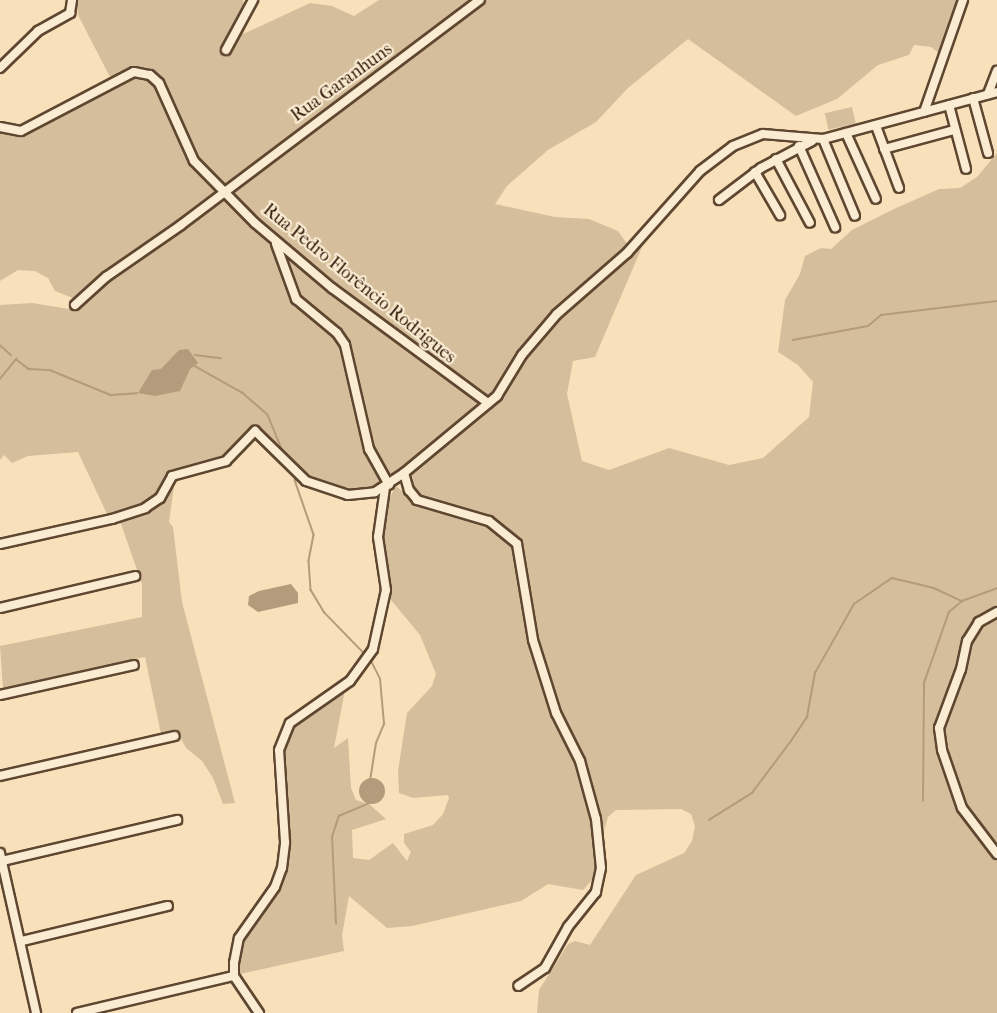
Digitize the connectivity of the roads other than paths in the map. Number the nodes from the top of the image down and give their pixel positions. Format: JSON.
{"nodes":[{"id":1,"x":72,"y":0,"type":"edge"},
{"id":2,"x":253,"y":0,"type":"edge"},
{"id":3,"x":480,"y":0,"type":"edge"},
{"id":4,"x":963,"y":0,"type":"edge"},
{"id":5,"x":226,"y":50,"type":"dead end"},
{"id":6,"x":0,"y":68,"type":"edge"},
{"id":7,"x":997,"y":71,"type":"edge"},
{"id":8,"x":994,"y":94,"type":"edge"},
{"id":9,"x":973,"y":98,"type":"junction"},
{"id":10,"x":949,"y":105,"type":"junction"},
{"id":11,"x":924,"y":112,"type":"junction"},
{"id":12,"x":876,"y":126,"type":"junction"},
{"id":13,"x":0,"y":127,"type":"edge"},
{"id":14,"x":954,"y":130,"type":"junction"},
{"id":15,"x":846,"y":133,"type":"junction"},
{"id":16,"x":819,"y":140,"type":"junction"},
{"id":17,"x":799,"y":146,"type":"junction"},
{"id":18,"x":884,"y":149,"type":"junction"},
{"id":19,"x":988,"y":153,"type":"dead end"},
{"id":20,"x":776,"y":159,"type":"junction"},
{"id":21,"x":966,"y":169,"type":"dead end"},
{"id":22,"x":755,"y":172,"type":"junction"},
{"id":23,"x":900,"y":188,"type":"dead end"},
{"id":24,"x":225,"y":192,"type":"junction"},
{"id":25,"x":876,"y":199,"type":"dead end"},
{"id":26,"x":719,"y":200,"type":"dead end"},
{"id":27,"x":780,"y":214,"type":"dead end"},
{"id":28,"x":855,"y":216,"type":"dead end"},
{"id":29,"x":810,"y":223,"type":"dead end"},
{"id":30,"x":835,"y":227,"type":"dead end"},
{"id":31,"x":276,"y":244,"type":"junction"},
{"id":32,"x":75,"y":305,"type":"dead end"},
{"id":33,"x":488,"y":403,"type":"junction"},
{"id":34,"x":404,"y":473,"type":"junction"},
{"id":35,"x":387,"y":486,"type":"junction"},
{"id":36,"x":0,"y":544,"type":"edge"},
{"id":37,"x":135,"y":576,"type":"dead end"},
{"id":38,"x":0,"y":608,"type":"edge"},
{"id":39,"x":997,"y":612,"type":"edge"},
{"id":40,"x":134,"y":665,"type":"dead end"},
{"id":41,"x":0,"y":695,"type":"edge"},
{"id":42,"x":174,"y":736,"type":"dead end"},
{"id":43,"x":0,"y":776,"type":"edge"},
{"id":44,"x":177,"y":820,"type":"dead end"},
{"id":45,"x":997,"y":854,"type":"edge"},
{"id":46,"x":1,"y":857,"type":"edge"},
{"id":47,"x":168,"y":906,"type":"dead end"},
{"id":48,"x":22,"y":941,"type":"junction"},
{"id":49,"x":234,"y":976,"type":"junction"},
{"id":50,"x":518,"y":986,"type":"dead end"},
{"id":51,"x":89,"y":1012,"type":"edge"},
{"id":52,"x":36,"y":1013,"type":"edge"},
{"id":53,"x":77,"y":1013,"type":"edge"},
{"id":54,"x":259,"y":1013,"type":"edge"}],
"edges":[{"from":1,"to":6,"type":"street"},
{"from":2,"to":5,"type":"street"},
{"from":3,"to":24,"type":"street","name":"Rua Garanhuns"},
{"from":4,"to":11,"type":"street"},
{"from":7,"to":8,"type":"street"},
{"from":8,"to":9,"type":"street"},
{"from":9,"to":10,"type":"street"},
{"from":9,"to":19,"type":"street"},
{"from":10,"to":11,"type":"street"},
{"from":10,"to":14,"type":"street"},
{"from":11,"to":12,"type":"street"},
{"from":12,"to":15,"type":"street"},
{"from":12,"to":18,"type":"street"},
{"from":13,"to":24,"type":"street","name":"Rua Pedro Florêncio Rodrigues"},
{"from":14,"to":18,"type":"street"},
{"from":14,"to":21,"type":"street"},
{"from":15,"to":16,"type":"street"},
{"from":15,"to":25,"type":"street"},
{"from":16,"to":17,"type":"street"},
{"from":16,"to":28,"type":"street"},
{"from":16,"to":33,"type":"street"},
{"from":17,"to":20,"type":"street"},
{"from":17,"to":30,"type":"street"},
{"from":18,"to":23,"type":"street"},
{"from":20,"to":22,"type":"street"},
{"from":20,"to":29,"type":"street"},
{"from":22,"to":26,"type":"street"},
{"from":22,"to":27,"type":"street"},
{"from":24,"to":31,"type":"street","name":"Rua Pedro Florêncio Rodrigues"},
{"from":24,"to":32,"type":"street","name":"Rua Garanhuns"},
{"from":31,"to":33,"type":"street","name":"Rua Pedro Florêncio Rodrigues"},
{"from":31,"to":35,"type":"street"},
{"from":33,"to":34,"type":"street"},
{"from":34,"to":35,"type":"street"},
{"from":34,"to":50,"type":"street"},
{"from":35,"to":36,"type":"street"},
{"from":35,"to":49,"type":"street"},
{"from":37,"to":38,"type":"street"},
{"from":39,"to":45,"type":"street"},
{"from":40,"to":41,"type":"street"},
{"from":42,"to":43,"type":"street"},
{"from":44,"to":46,"type":"street"},
{"from":46,"to":48,"type":"street"},
{"from":47,"to":48,"type":"street"},
{"from":48,"to":52,"type":"street"},
{"from":49,"to":51,"type":"street"},
{"from":49,"to":54,"type":"street"},
{"from":51,"to":53,"type":"street"}]}
